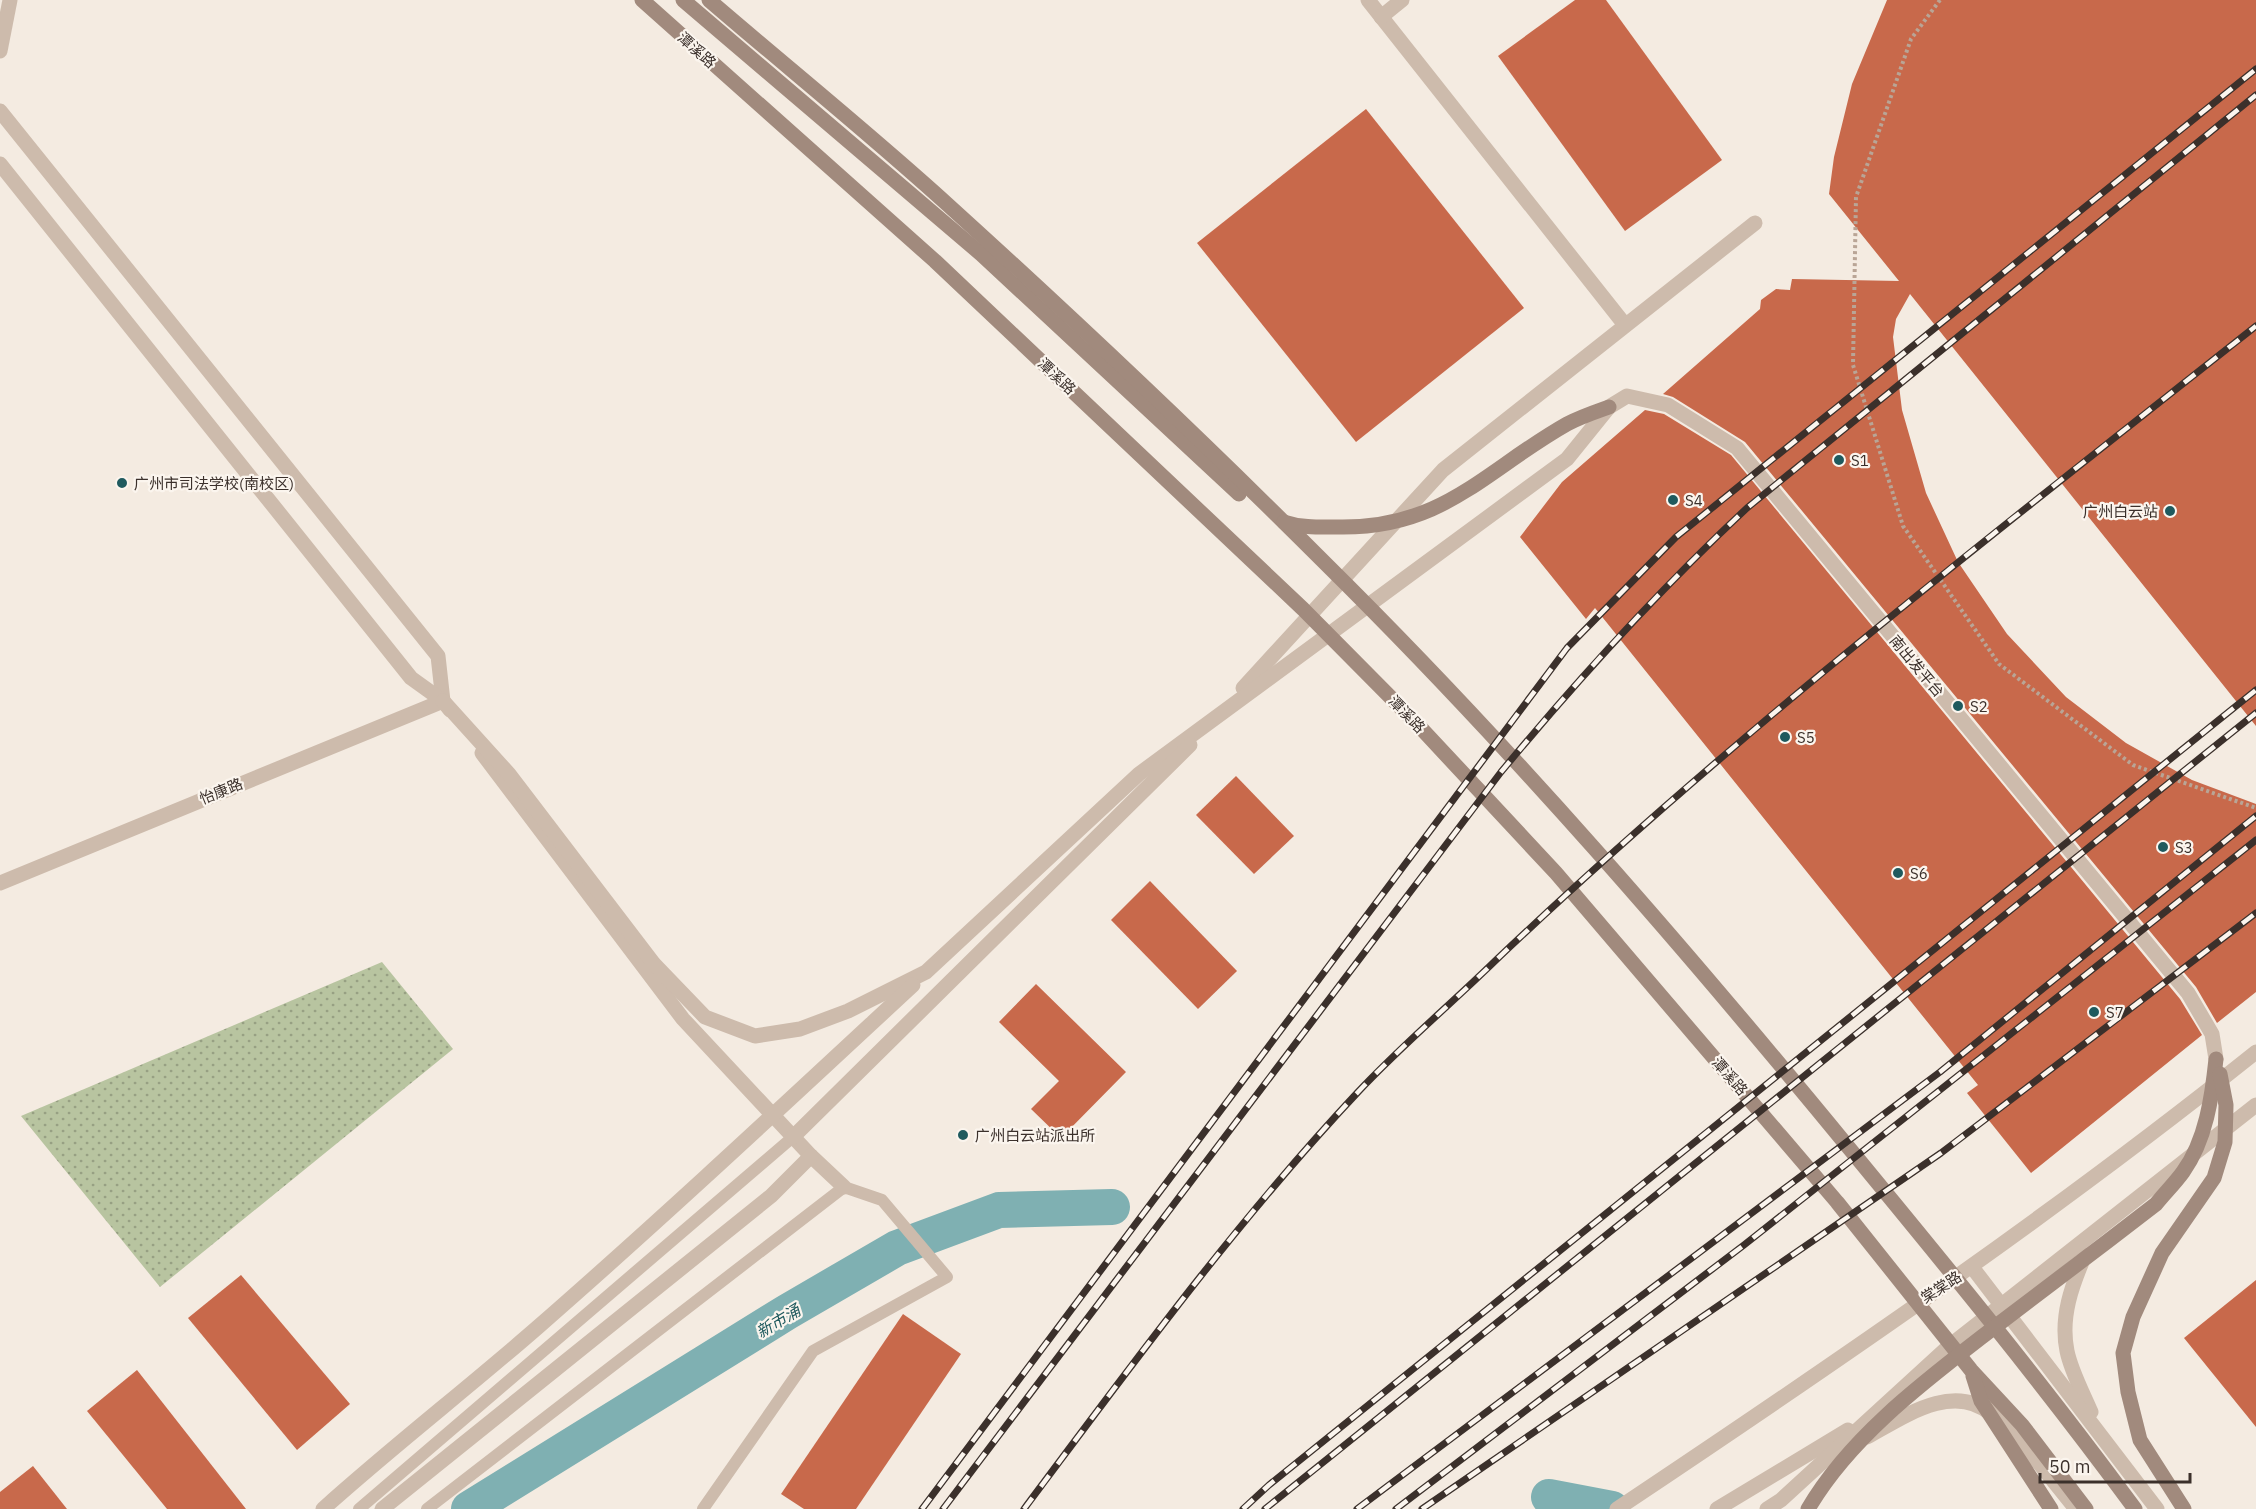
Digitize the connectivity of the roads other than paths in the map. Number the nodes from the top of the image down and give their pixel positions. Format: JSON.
{"nodes":[{"id":1,"x":10,"y":0,"type":"edge"},
{"id":2,"x":642,"y":0,"type":"edge"},
{"id":3,"x":683,"y":0,"type":"edge"},
{"id":4,"x":709,"y":0,"type":"edge"},
{"id":5,"x":1368,"y":0,"type":"edge"},
{"id":6,"x":1402,"y":0,"type":"edge"},
{"id":7,"x":1381,"y":16,"type":"junction"},
{"id":8,"x":0,"y":51,"type":"edge"},
{"id":9,"x":0,"y":111,"type":"edge"},
{"id":10,"x":0,"y":164,"type":"edge"},
{"id":11,"x":1755,"y":223,"type":"dead end"},
{"id":12,"x":1625,"y":325,"type":"junction"},
{"id":13,"x":1609,"y":407,"type":"junction"},
{"id":14,"x":443,"y":700,"type":"junction"},
{"id":15,"x":0,"y":883,"type":"edge"},
{"id":16,"x":926,"y":972,"type":"junction"},
{"id":17,"x":2256,"y":1053,"type":"edge"},
{"id":18,"x":2216,"y":1059,"type":"junction"},
{"id":19,"x":2256,"y":1106,"type":"edge"},
{"id":20,"x":793,"y":1137,"type":"junction"},
{"id":21,"x":811,"y":1156,"type":"junction"},
{"id":22,"x":843,"y":1187,"type":"junction"},
{"id":23,"x":2094,"y":1232,"type":"junction"},
{"id":24,"x":1972,"y":1267,"type":"junction"},
{"id":25,"x":2002,"y":1304,"type":"junction"},
{"id":26,"x":1912,"y":1306,"type":"junction"},
{"id":27,"x":1947,"y":1348,"type":"junction"},
{"id":28,"x":1971,"y":1370,"type":"junction"},
{"id":29,"x":1914,"y":1390,"type":"junction"},
{"id":30,"x":2099,"y":1432,"type":"junction"},
{"id":31,"x":2026,"y":1445,"type":"junction"},
{"id":32,"x":1823,"y":1462,"type":"junction"},
{"id":33,"x":323,"y":1509,"type":"edge"},
{"id":34,"x":359,"y":1509,"type":"edge"},
{"id":35,"x":382,"y":1509,"type":"edge"},
{"id":36,"x":426,"y":1509,"type":"edge"},
{"id":37,"x":703,"y":1509,"type":"edge"},
{"id":38,"x":1617,"y":1509,"type":"edge"},
{"id":39,"x":1717,"y":1509,"type":"edge"},
{"id":40,"x":1767,"y":1509,"type":"edge"},
{"id":41,"x":1808,"y":1509,"type":"edge"},
{"id":42,"x":2051,"y":1509,"type":"edge"},
{"id":43,"x":2076,"y":1509,"type":"edge"},
{"id":44,"x":2086,"y":1509,"type":"edge"},
{"id":45,"x":2135,"y":1509,"type":"edge"},
{"id":46,"x":2157,"y":1509,"type":"edge"},
{"id":47,"x":2184,"y":1509,"type":"edge"}],
"edges":[{"from":1,"to":8,"type":"street"},
{"from":2,"to":28,"type":"main road","name":"潭溪路"},
{"from":3,"to":13,"type":"main road"},
{"from":4,"to":45,"type":"main road"},
{"from":5,"to":7,"type":"street"},
{"from":6,"to":7,"type":"street"},
{"from":7,"to":12,"type":"street"},
{"from":9,"to":14,"type":"street"},
{"from":10,"to":14,"type":"street"},
{"from":11,"to":12,"type":"street"},
{"from":12,"to":20,"type":"street"},
{"from":13,"to":16,"type":"street"},
{"from":13,"to":18,"type":"street","name":"南出发平台"},
{"from":14,"to":15,"type":"street","name":"怡康路"},
{"from":14,"to":16,"type":"street"},
{"from":14,"to":20,"type":"street"},
{"from":16,"to":33,"type":"street"},
{"from":17,"to":24,"type":"street","name":"棠棠路"},
{"from":18,"to":29,"type":"main road"},
{"from":18,"to":47,"type":"main road"},
{"from":19,"to":23,"type":"street"},
{"from":20,"to":21,"type":"street"},
{"from":20,"to":34,"type":"lane"},
{"from":21,"to":22,"type":"street"},
{"from":21,"to":35,"type":"street"},
{"from":22,"to":36,"type":"lane"},
{"from":22,"to":37,"type":"lane"},
{"from":23,"to":25,"type":"street"},
{"from":23,"to":30,"type":"street"},
{"from":24,"to":25,"type":"street"},
{"from":24,"to":26,"type":"street","name":"棠棠路"},
{"from":25,"to":27,"type":"street"},
{"from":25,"to":30,"type":"street"},
{"from":26,"to":27,"type":"street"},
{"from":26,"to":38,"type":"street","name":"棠棠路"},
{"from":27,"to":31,"type":"street"},
{"from":27,"to":32,"type":"street"},
{"from":28,"to":42,"type":"main road"},
{"from":28,"to":44,"type":"main road","name":"潭溪路"},
{"from":29,"to":39,"type":"street"},
{"from":29,"to":41,"type":"main road"},
{"from":30,"to":46,"type":"street"},
{"from":31,"to":32,"type":"street"},
{"from":31,"to":43,"type":"street"},
{"from":32,"to":40,"type":"street"}]}
